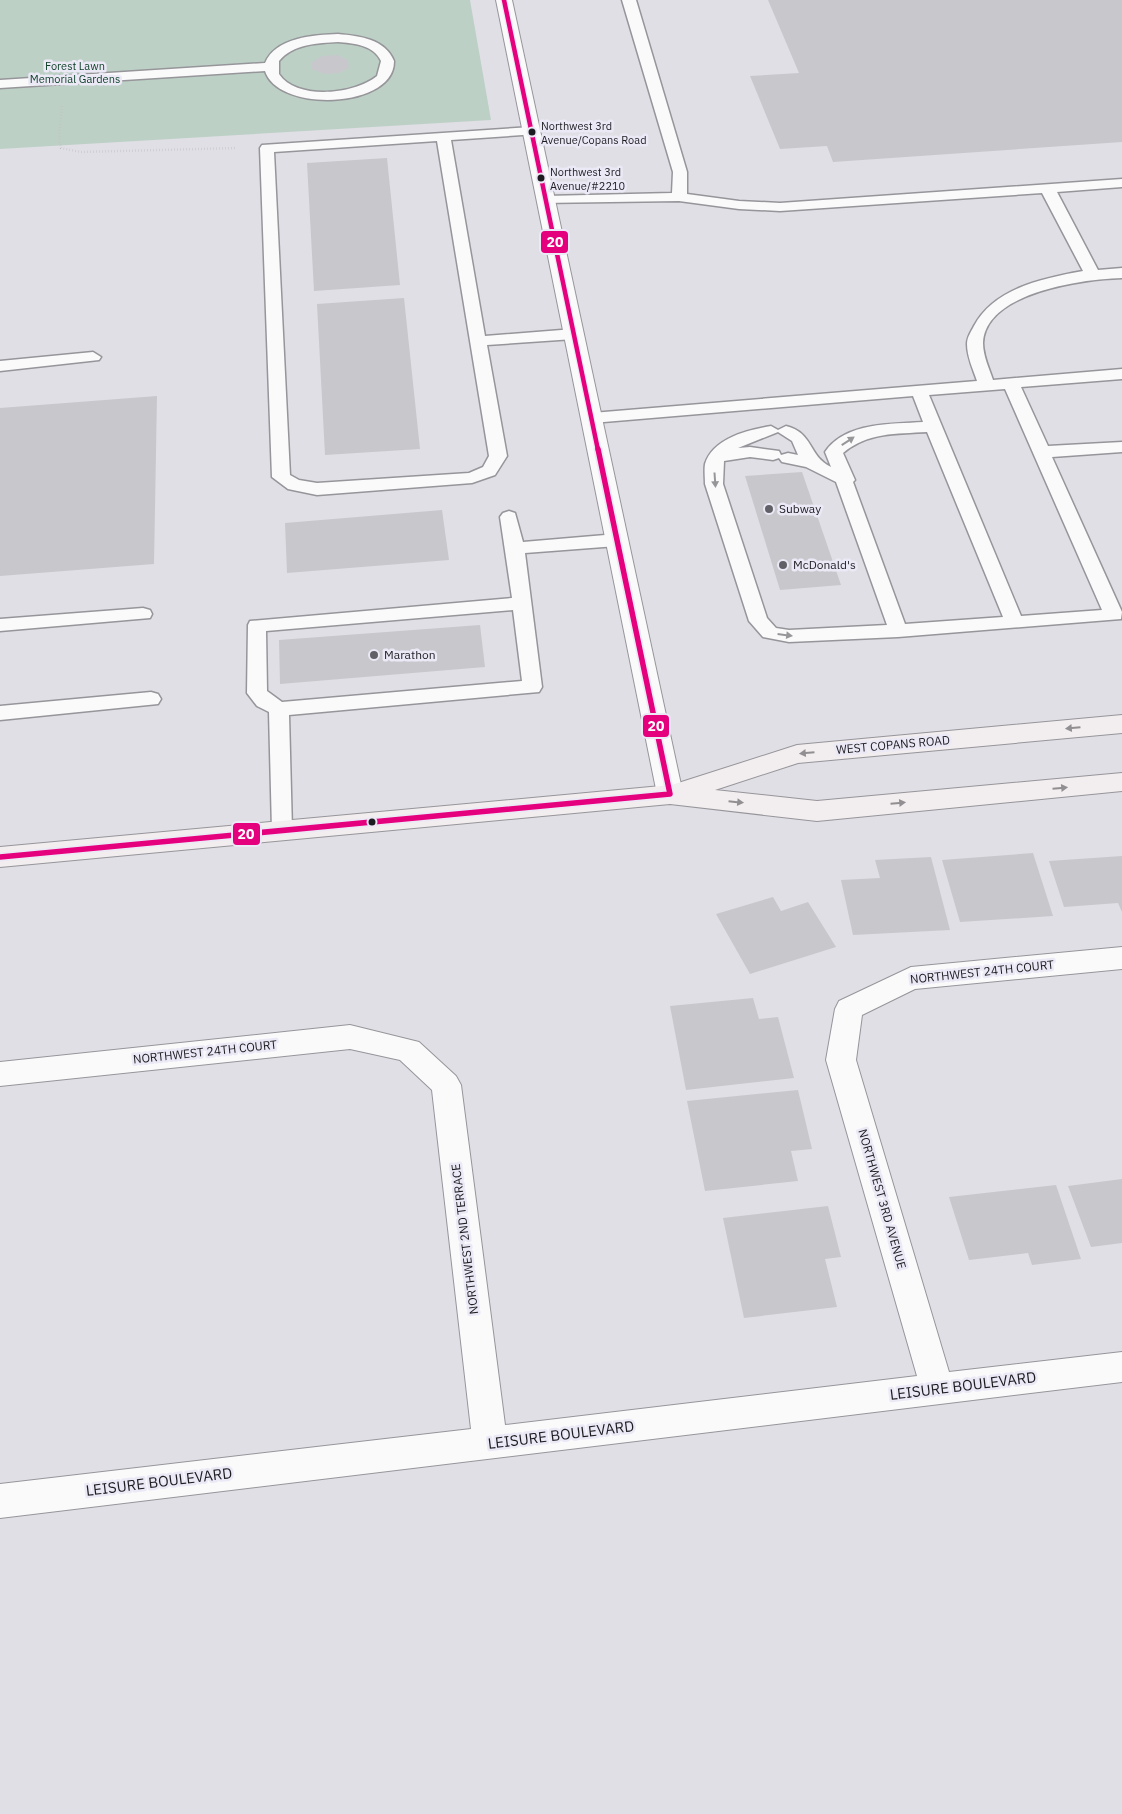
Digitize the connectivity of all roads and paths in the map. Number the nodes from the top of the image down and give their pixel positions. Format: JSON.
{"nodes":[{"id":1,"x":504,"y":0,"type":"edge"},
{"id":2,"x":628,"y":0,"type":"edge"},
{"id":3,"x":270,"y":67,"type":"junction"},
{"id":4,"x":65,"y":80,"type":"junction"},
{"id":5,"x":0,"y":84,"type":"edge"},
{"id":6,"x":532,"y":131,"type":"junction"},
{"id":7,"x":443,"y":137,"type":"junction"},
{"id":8,"x":267,"y":148,"type":"junction"},
{"id":9,"x":1122,"y":182,"type":"edge"},
{"id":10,"x":1047,"y":188,"type":"junction"},
{"id":11,"x":679,"y":197,"type":"junction"},
{"id":12,"x":546,"y":200,"type":"junction"},
{"id":13,"x":1092,"y":273,"type":"junction"},
{"id":14,"x":1122,"y":274,"type":"edge"},
{"id":15,"x":574,"y":334,"type":"junction"},
{"id":16,"x":478,"y":340,"type":"junction"},
{"id":17,"x":93,"y":357,"type":"dead end"},
{"id":18,"x":0,"y":366,"type":"edge"},
{"id":19,"x":1122,"y":374,"type":"edge"},
{"id":20,"x":1012,"y":383,"type":"junction"},
{"id":21,"x":987,"y":385,"type":"junction"},
{"id":22,"x":918,"y":391,"type":"junction"},
{"id":23,"x":592,"y":418,"type":"junction"},
{"id":24,"x":934,"y":426,"type":"junction"},
{"id":25,"x":1122,"y":447,"type":"edge"},
{"id":26,"x":1043,"y":452,"type":"junction"},
{"id":27,"x":719,"y":456,"type":"junction"},
{"id":28,"x":812,"y":463,"type":"junction"},
{"id":29,"x":846,"y":480,"type":"junction"},
{"id":30,"x":509,"y":517,"type":"dead end"},
{"id":31,"x":617,"y":540,"type":"junction"},
{"id":32,"x":515,"y":548,"type":"junction"},
{"id":33,"x":520,"y":604,"type":"junction"},
{"id":34,"x":143,"y":614,"type":"dead end"},
{"id":35,"x":1014,"y":622,"type":"junction"},
{"id":36,"x":0,"y":626,"type":"edge"},
{"id":37,"x":898,"y":631,"type":"junction"},
{"id":38,"x":151,"y":699,"type":"dead end"},
{"id":39,"x":279,"y":709,"type":"junction"},
{"id":40,"x":0,"y":713,"type":"edge"},
{"id":41,"x":1122,"y":724,"type":"edge"},
{"id":42,"x":1122,"y":782,"type":"edge"},
{"id":43,"x":670,"y":794,"type":"junction"},
{"id":44,"x":282,"y":830,"type":"junction"},
{"id":45,"x":0,"y":857,"type":"edge"},
{"id":46,"x":1122,"y":958,"type":"edge"},
{"id":47,"x":849,"y":1009,"type":"joint"},
{"id":48,"x":410,"y":1050,"type":"joint"},
{"id":49,"x":0,"y":1074,"type":"edge"},
{"id":50,"x":1122,"y":1367,"type":"edge"},
{"id":51,"x":936,"y":1389,"type":"junction"},
{"id":52,"x":490,"y":1443,"type":"junction"},
{"id":53,"x":0,"y":1501,"type":"edge"}],
"edges":[{"from":1,"to":6,"type":"street"},
{"from":2,"to":11,"type":"lane"},
{"from":3,"to":3,"type":"lane"},
{"from":3,"to":4,"type":"lane"},
{"from":4,"to":5,"type":"lane"},
{"from":4,"to":8,"type":"path"},
{"from":6,"to":7,"type":"lane"},
{"from":6,"to":12,"type":"street"},
{"from":7,"to":8,"type":"lane"},
{"from":7,"to":16,"type":"lane"},
{"from":8,"to":16,"type":"lane"},
{"from":9,"to":10,"type":"lane"},
{"from":10,"to":11,"type":"lane"},
{"from":10,"to":13,"type":"lane"},
{"from":11,"to":12,"type":"lane"},
{"from":12,"to":15,"type":"street"},
{"from":13,"to":14,"type":"lane"},
{"from":13,"to":21,"type":"lane"},
{"from":15,"to":16,"type":"lane"},
{"from":15,"to":23,"type":"street"},
{"from":17,"to":18,"type":"lane"},
{"from":19,"to":20,"type":"lane"},
{"from":20,"to":21,"type":"lane"},
{"from":20,"to":26,"type":"lane"},
{"from":21,"to":22,"type":"lane"},
{"from":22,"to":23,"type":"lane"},
{"from":22,"to":24,"type":"lane"},
{"from":23,"to":31,"type":"street"},
{"from":29,"to":24,"type":"lane","one_way":true},
{"from":24,"to":35,"type":"lane"},
{"from":25,"to":26,"type":"lane"},
{"from":26,"to":35,"type":"lane"},
{"from":27,"to":28,"type":"lane"},
{"from":27,"to":28,"type":"lane"},
{"from":27,"to":37,"type":"lane","one_way":true},
{"from":28,"to":29,"type":"lane"},
{"from":29,"to":37,"type":"lane"},
{"from":30,"to":32,"type":"lane"},
{"from":31,"to":32,"type":"lane"},
{"from":31,"to":43,"type":"street"},
{"from":32,"to":33,"type":"lane"},
{"from":33,"to":39,"type":"lane"},
{"from":33,"to":39,"type":"lane"},
{"from":34,"to":36,"type":"lane"},
{"from":35,"to":37,"type":"lane"},
{"from":38,"to":40,"type":"lane"},
{"from":39,"to":44,"type":"lane"},
{"from":41,"to":43,"type":"main road","name":"WEST COPANS ROAD","one_way":true},
{"from":43,"to":42,"type":"main road","name":"WEST COPANS ROAD","one_way":true},
{"from":43,"to":44,"type":"main road","name":"WEST COPANS ROAD"},
{"from":44,"to":45,"type":"main road","name":"WEST COPANS ROAD"},
{"from":46,"to":47,"type":"street","name":"NORTHWEST 24TH COURT"},
{"from":47,"to":51,"type":"street","name":"NORTHWEST 3RD AVENUE"},
{"from":48,"to":49,"type":"street","name":"NORTHWEST 24TH COURT"},
{"from":48,"to":52,"type":"street","name":"NORTHWEST 2ND TERRACE"},
{"from":50,"to":51,"type":"street","name":"LEISURE BOULEVARD"},
{"from":51,"to":52,"type":"street","name":"LEISURE BOULEVARD"},
{"from":52,"to":53,"type":"street","name":"LEISURE BOULEVARD"}]}
